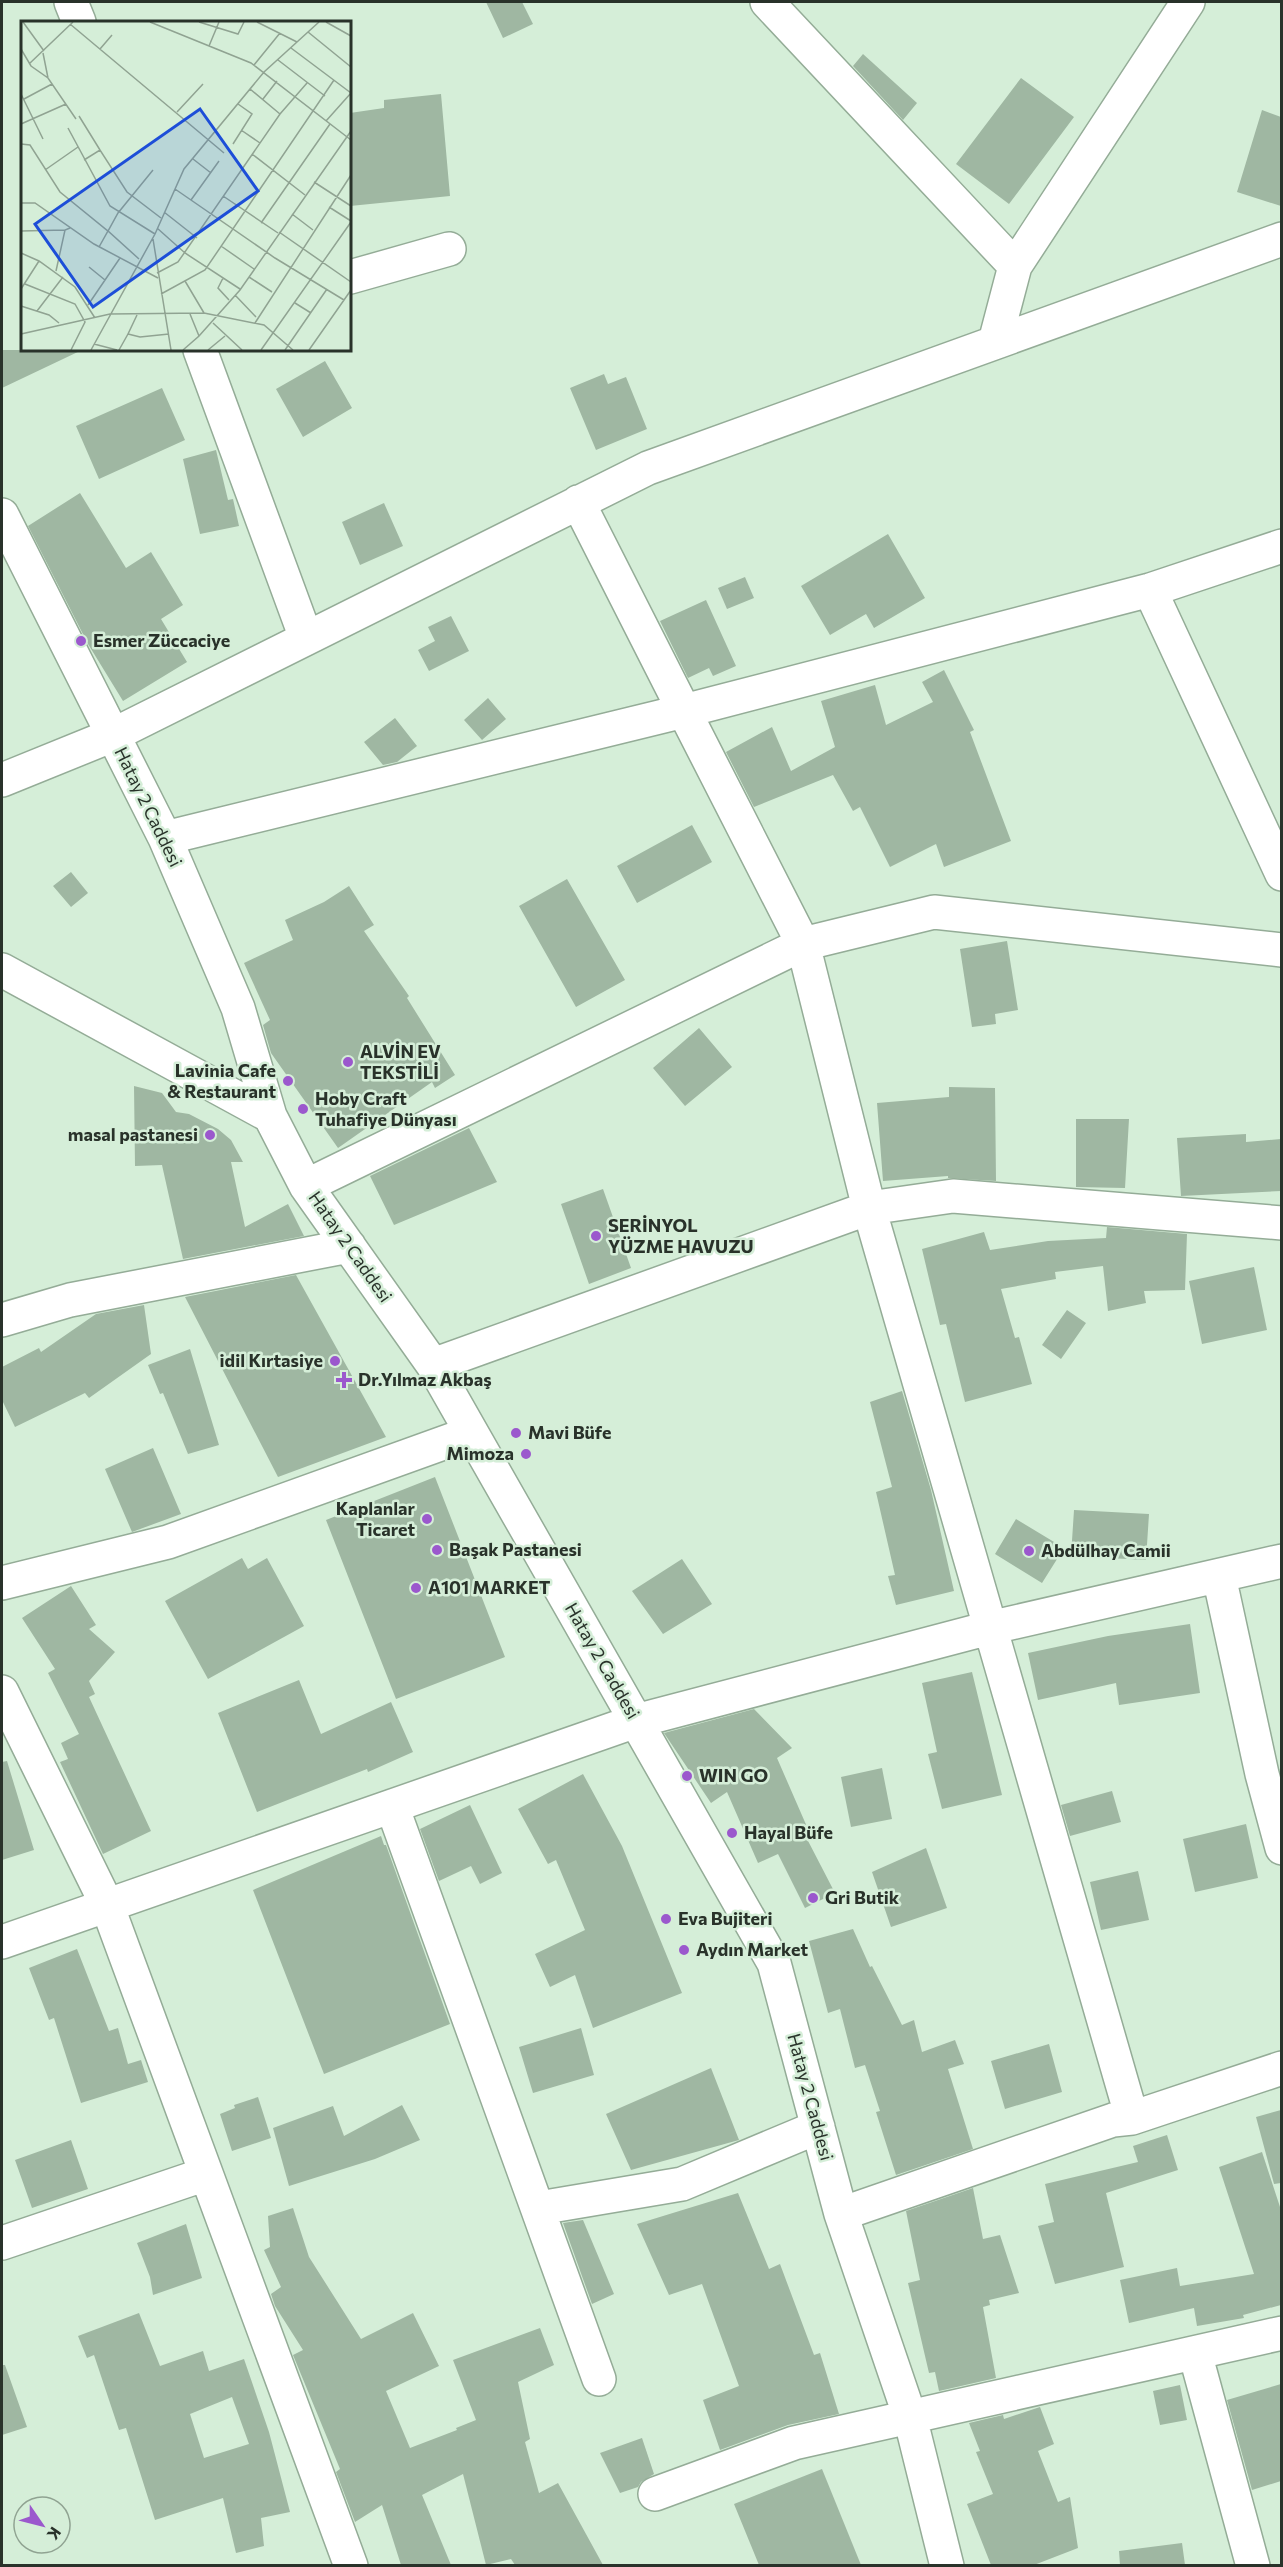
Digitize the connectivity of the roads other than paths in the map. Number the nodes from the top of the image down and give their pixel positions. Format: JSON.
{"nodes":[{"id":1,"x":71,"y":2,"type":"edge"},
{"id":2,"x":767,"y":2,"type":"edge"},
{"id":3,"x":1188,"y":2,"type":"edge"},
{"id":4,"x":79,"y":21,"type":"edge"},
{"id":5,"x":1281,"y":239,"type":"edge"},
{"id":6,"x":449,"y":249,"type":"dead end"},
{"id":7,"x":1015,"y":266,"type":"junction"},
{"id":8,"x":351,"y":277,"type":"edge"},
{"id":9,"x":995,"y":342,"type":"junction"},
{"id":10,"x":200,"y":351,"type":"edge"},
{"id":11,"x":578,"y":502,"type":"junction"},
{"id":12,"x":2,"y":515,"type":"edge"},
{"id":13,"x":1281,"y":546,"type":"edge"},
{"id":14,"x":1150,"y":590,"type":"junction"},
{"id":15,"x":306,"y":638,"type":"junction"},
{"id":16,"x":684,"y":711,"type":"junction"},
{"id":17,"x":113,"y":735,"type":"junction"},
{"id":18,"x":2,"y":780,"type":"edge"},
{"id":19,"x":165,"y":838,"type":"junction"},
{"id":20,"x":1281,"y":874,"type":"edge"},
{"id":21,"x":803,"y":944,"type":"junction"},
{"id":22,"x":1281,"y":950,"type":"edge"},
{"id":23,"x":2,"y":970,"type":"edge"},
{"id":24,"x":270,"y":1116,"type":"junction"},
{"id":25,"x":306,"y":1186,"type":"junction"},
{"id":26,"x":869,"y":1208,"type":"junction"},
{"id":27,"x":1281,"y":1223,"type":"edge"},
{"id":28,"x":349,"y":1246,"type":"junction"},
{"id":29,"x":2,"y":1320,"type":"edge"},
{"id":30,"x":433,"y":1365,"type":"junction"},
{"id":31,"x":471,"y":1433,"type":"junction"},
{"id":32,"x":1281,"y":1561,"type":"edge"},
{"id":33,"x":1219,"y":1576,"type":"junction"},
{"id":34,"x":2,"y":1583,"type":"edge"},
{"id":35,"x":989,"y":1628,"type":"junction"},
{"id":36,"x":2,"y":1692,"type":"edge"},
{"id":37,"x":636,"y":1721,"type":"junction"},
{"id":38,"x":392,"y":1806,"type":"junction"},
{"id":39,"x":1281,"y":1848,"type":"edge"},
{"id":40,"x":107,"y":1905,"type":"junction"},
{"id":41,"x":2,"y":1942,"type":"edge"},
{"id":42,"x":1281,"y":2068,"type":"edge"},
{"id":43,"x":1132,"y":2118,"type":"junction"},
{"id":44,"x":818,"y":2127,"type":"junction"},
{"id":45,"x":206,"y":2174,"type":"junction"},
{"id":46,"x":539,"y":2208,"type":"junction"},
{"id":47,"x":841,"y":2214,"type":"junction"},
{"id":48,"x":2,"y":2243,"type":"edge"},
{"id":49,"x":1281,"y":2332,"type":"edge"},
{"id":50,"x":1195,"y":2353,"type":"junction"},
{"id":51,"x":599,"y":2379,"type":"dead end"},
{"id":52,"x":910,"y":2416,"type":"junction"},
{"id":53,"x":655,"y":2494,"type":"dead end"},
{"id":54,"x":351,"y":2565,"type":"edge"},
{"id":55,"x":947,"y":2565,"type":"edge"},
{"id":56,"x":1252,"y":2565,"type":"edge"}],
"edges":[{"from":1,"to":4,"type":"street"},
{"from":2,"to":7,"type":"street"},
{"from":3,"to":7,"type":"street"},
{"from":5,"to":9,"type":"street"},
{"from":6,"to":8,"type":"street"},
{"from":7,"to":9,"type":"street"},
{"from":9,"to":11,"type":"street"},
{"from":10,"to":15,"type":"street"},
{"from":11,"to":15,"type":"street"},
{"from":11,"to":16,"type":"street"},
{"from":12,"to":17,"type":"street","name":"Hatay 2 Caddesi"},
{"from":13,"to":14,"type":"street"},
{"from":14,"to":16,"type":"street"},
{"from":14,"to":20,"type":"street"},
{"from":15,"to":17,"type":"street"},
{"from":16,"to":19,"type":"street"},
{"from":16,"to":21,"type":"street"},
{"from":17,"to":18,"type":"street"},
{"from":17,"to":19,"type":"street","name":"Hatay 2 Caddesi"},
{"from":19,"to":24,"type":"street","name":"Hatay 2 Caddesi"},
{"from":21,"to":22,"type":"street"},
{"from":21,"to":25,"type":"street"},
{"from":21,"to":26,"type":"street"},
{"from":23,"to":24,"type":"street"},
{"from":24,"to":25,"type":"street","name":"Hatay 2 Caddesi"},
{"from":25,"to":28,"type":"street","name":"Hatay 2 Caddesi"},
{"from":26,"to":27,"type":"street"},
{"from":26,"to":30,"type":"street"},
{"from":26,"to":35,"type":"street"},
{"from":28,"to":29,"type":"street"},
{"from":28,"to":30,"type":"street","name":"Hatay 2 Caddesi"},
{"from":30,"to":31,"type":"street","name":"Hatay 2 Caddesi"},
{"from":31,"to":34,"type":"street"},
{"from":31,"to":37,"type":"street","name":"Hatay 2 Caddesi"},
{"from":32,"to":33,"type":"street"},
{"from":33,"to":35,"type":"street"},
{"from":33,"to":39,"type":"street"},
{"from":35,"to":37,"type":"street"},
{"from":35,"to":43,"type":"street"},
{"from":36,"to":40,"type":"street"},
{"from":37,"to":38,"type":"street"},
{"from":37,"to":44,"type":"street","name":"Hatay 2 Caddesi"},
{"from":38,"to":40,"type":"street"},
{"from":38,"to":46,"type":"street"},
{"from":40,"to":41,"type":"street"},
{"from":40,"to":45,"type":"street"},
{"from":42,"to":43,"type":"street"},
{"from":43,"to":47,"type":"street"},
{"from":44,"to":46,"type":"street"},
{"from":44,"to":47,"type":"street","name":"Hatay 2 Caddesi"},
{"from":45,"to":48,"type":"street"},
{"from":45,"to":54,"type":"street"},
{"from":46,"to":51,"type":"street"},
{"from":47,"to":52,"type":"street","name":"Hatay 2 Caddesi"},
{"from":49,"to":50,"type":"street"},
{"from":50,"to":52,"type":"street"},
{"from":50,"to":56,"type":"street"},
{"from":52,"to":53,"type":"street"},
{"from":52,"to":55,"type":"street","name":"Hatay 2 Caddesi"}]}
